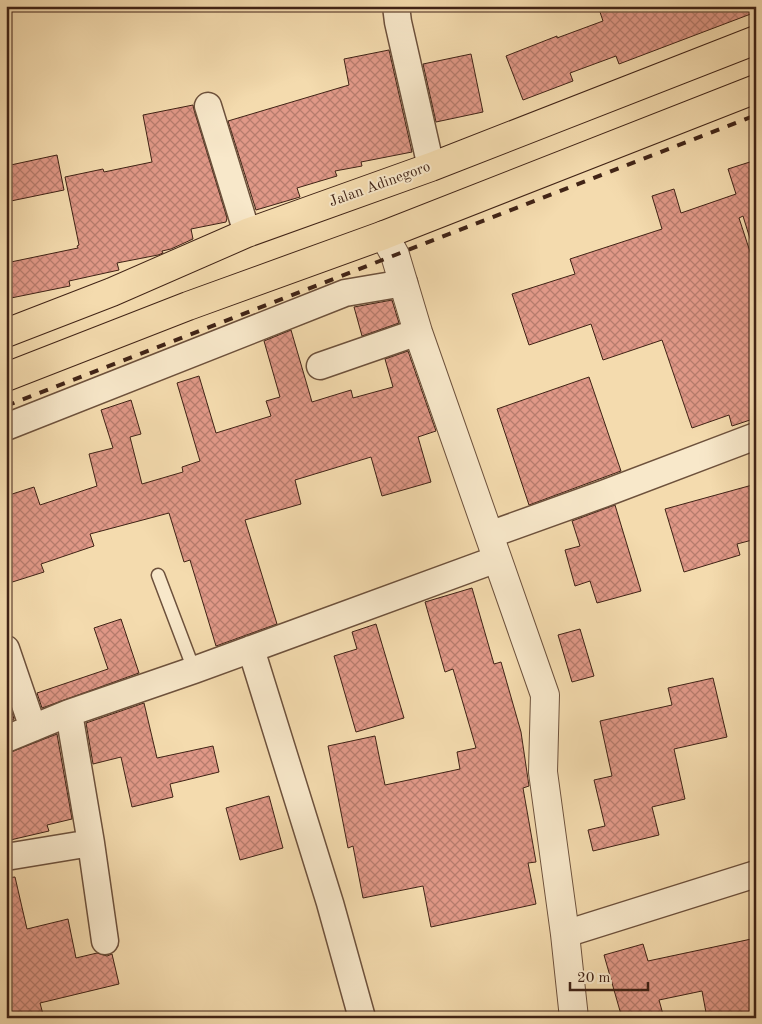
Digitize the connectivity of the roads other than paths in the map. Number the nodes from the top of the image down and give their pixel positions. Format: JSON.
{"nodes":[{"id":1,"x":396,"y":6,"type":"edge"},
{"id":2,"x":756,"y":40,"type":"edge"},
{"id":3,"x":756,"y":89,"type":"edge"},
{"id":4,"x":208,"y":106,"type":"dead end"},
{"id":5,"x":431,"y":167,"type":"junction"},
{"id":6,"x":247,"y":233,"type":"junction"},
{"id":7,"x":384,"y":235,"type":"junction"},
{"id":8,"x":404,"y":283,"type":"junction"},
{"id":9,"x":418,"y":332,"type":"junction"},
{"id":10,"x":6,"y":333,"type":"edge"},
{"id":11,"x":320,"y":366,"type":"dead end"},
{"id":12,"x":6,"y":377,"type":"edge"},
{"id":13,"x":6,"y":427,"type":"edge"},
{"id":14,"x":756,"y":436,"type":"edge"},
{"id":15,"x":493,"y":547,"type":"junction"},
{"id":16,"x":158,"y":575,"type":"dead end"},
{"id":17,"x":6,"y":648,"type":"edge"},
{"id":18,"x":251,"y":649,"type":"junction"},
{"id":19,"x":194,"y":670,"type":"junction"},
{"id":20,"x":69,"y":713,"type":"junction"},
{"id":21,"x":33,"y":728,"type":"junction"},
{"id":22,"x":6,"y":739,"type":"edge"},
{"id":23,"x":91,"y":843,"type":"junction"},
{"id":24,"x":6,"y":857,"type":"edge"},
{"id":25,"x":756,"y":874,"type":"edge"},
{"id":26,"x":565,"y":934,"type":"junction"},
{"id":27,"x":105,"y":941,"type":"dead end"},
{"id":28,"x":362,"y":1018,"type":"edge"},
{"id":29,"x":574,"y":1018,"type":"edge"}],
"edges":[{"from":1,"to":5,"type":"street"},
{"from":2,"to":5,"type":"highway","name":"Jalan Adinegoro"},
{"from":3,"to":7,"type":"highway"},
{"from":4,"to":6,"type":"street"},
{"from":5,"to":6,"type":"highway","name":"Jalan Adinegoro"},
{"from":6,"to":10,"type":"highway","name":"Jalan Adinegoro"},
{"from":7,"to":8,"type":"street"},
{"from":7,"to":12,"type":"highway"},
{"from":8,"to":9,"type":"street"},
{"from":8,"to":13,"type":"street"},
{"from":9,"to":11,"type":"street"},
{"from":9,"to":15,"type":"street"},
{"from":14,"to":15,"type":"street"},
{"from":15,"to":18,"type":"street"},
{"from":15,"to":26,"type":"street"},
{"from":16,"to":19,"type":"lane"},
{"from":17,"to":21,"type":"street"},
{"from":18,"to":19,"type":"street"},
{"from":18,"to":28,"type":"street"},
{"from":19,"to":20,"type":"street"},
{"from":20,"to":21,"type":"street"},
{"from":20,"to":23,"type":"street"},
{"from":21,"to":22,"type":"street"},
{"from":23,"to":24,"type":"street"},
{"from":23,"to":27,"type":"street"},
{"from":25,"to":26,"type":"street"},
{"from":26,"to":29,"type":"street"}]}
